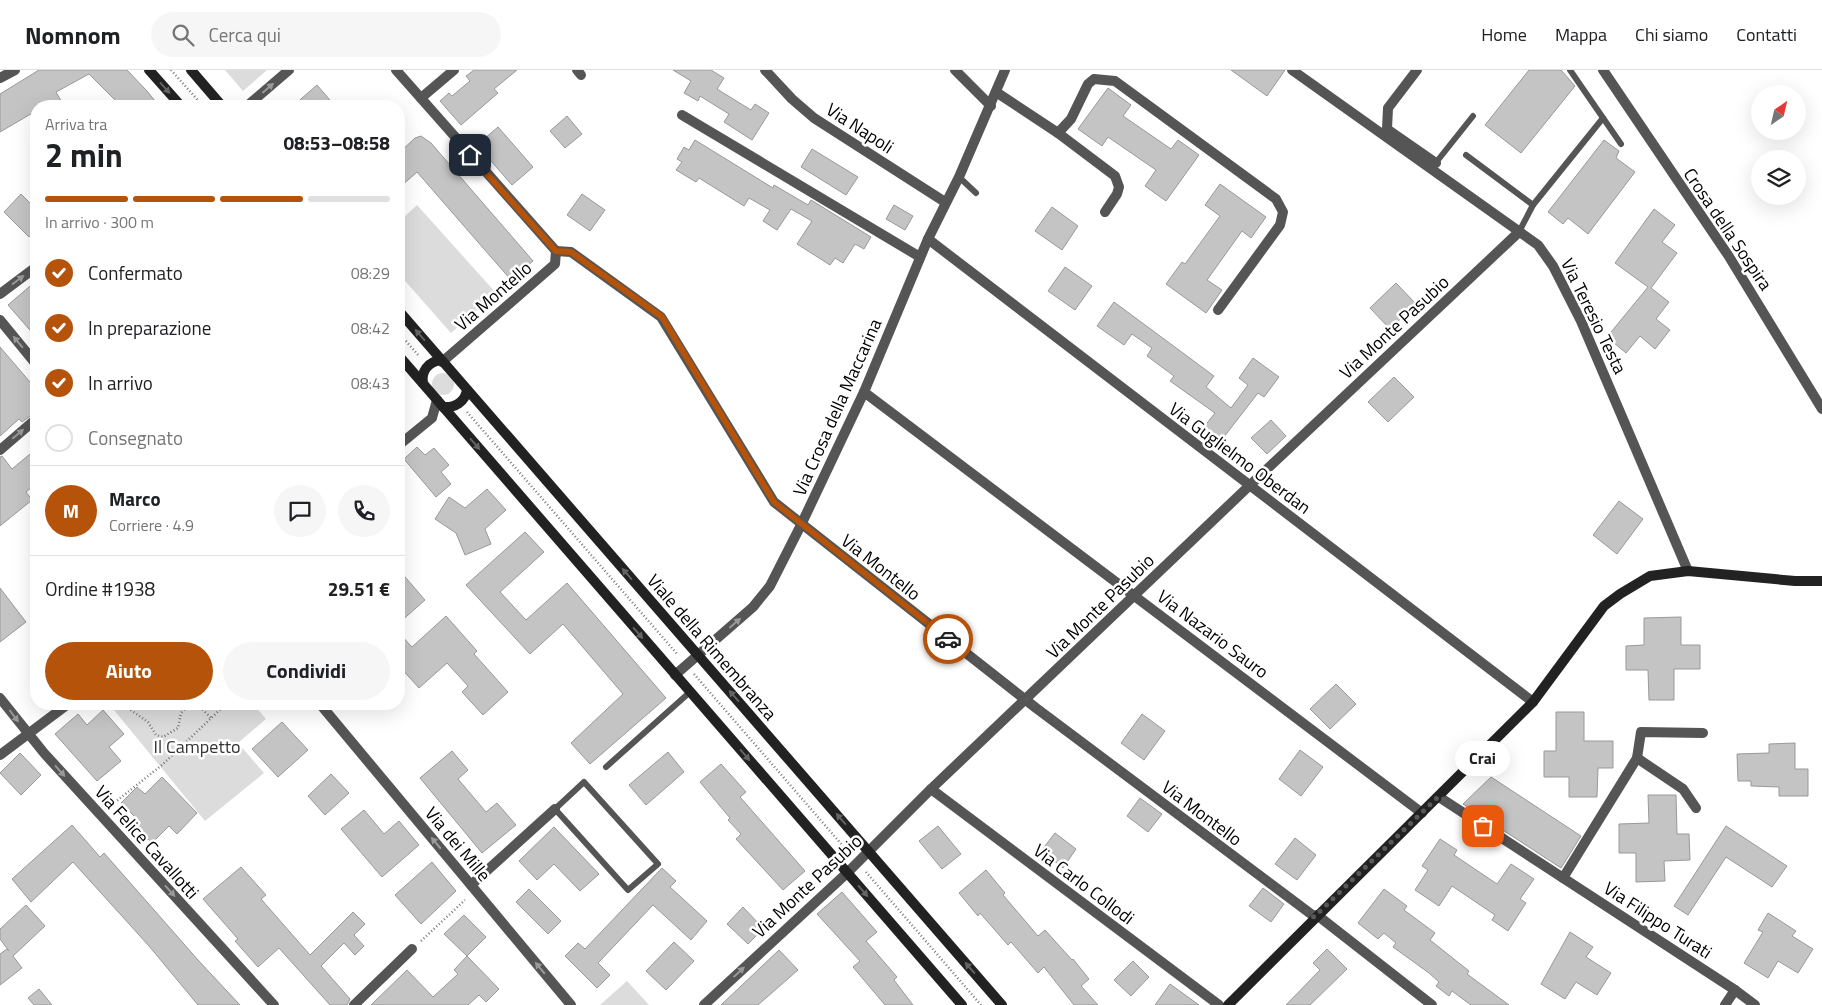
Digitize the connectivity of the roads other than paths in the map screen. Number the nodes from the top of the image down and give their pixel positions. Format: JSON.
{"nodes":[{"id":1,"x":15,"y":70,"type":"edge"},
{"id":2,"x":149,"y":70,"type":"edge"},
{"id":3,"x":191,"y":70,"type":"edge"},
{"id":4,"x":289,"y":70,"type":"edge"},
{"id":5,"x":396,"y":70,"type":"edge"},
{"id":6,"x":454,"y":70,"type":"edge"},
{"id":7,"x":765,"y":70,"type":"edge"},
{"id":8,"x":955,"y":70,"type":"edge"},
{"id":9,"x":1005,"y":70,"type":"edge"},
{"id":10,"x":1292,"y":70,"type":"edge"},
{"id":11,"x":1417,"y":70,"type":"edge"},
{"id":12,"x":1570,"y":70,"type":"edge"},
{"id":13,"x":1603,"y":70,"type":"edge"},
{"id":14,"x":0,"y":78,"type":"edge"},
{"id":15,"x":996,"y":92,"type":"junction"},
{"id":16,"x":421,"y":98,"type":"junction"},
{"id":17,"x":176,"y":100,"type":"edge"},
{"id":18,"x":217,"y":100,"type":"edge"},
{"id":19,"x":254,"y":100,"type":"edge"},
{"id":20,"x":991,"y":106,"type":"junction"},
{"id":21,"x":682,"y":115,"type":"dead end"},
{"id":22,"x":1473,"y":116,"type":"dead end"},
{"id":23,"x":1603,"y":118,"type":"junction"},
{"id":24,"x":1058,"y":134,"type":"junction"},
{"id":25,"x":1621,"y":144,"type":"dead end"},
{"id":26,"x":1466,"y":154,"type":"dead end"},
{"id":27,"x":1433,"y":167,"type":"junction"},
{"id":28,"x":959,"y":178,"type":"junction"},
{"id":29,"x":976,"y":192,"type":"dead end"},
{"id":30,"x":946,"y":202,"type":"junction"},
{"id":31,"x":1533,"y":205,"type":"junction"},
{"id":32,"x":1105,"y":212,"type":"dead end"},
{"id":33,"x":1519,"y":232,"type":"junction"},
{"id":34,"x":928,"y":239,"type":"junction"},
{"id":35,"x":556,"y":251,"type":"junction"},
{"id":36,"x":920,"y":258,"type":"junction"},
{"id":37,"x":30,"y":272,"type":"edge"},
{"id":38,"x":0,"y":294,"type":"edge"},
{"id":39,"x":1218,"y":310,"type":"dead end"},
{"id":40,"x":405,"y":318,"type":"edge"},
{"id":41,"x":0,"y":320,"type":"edge"},
{"id":42,"x":30,"y":357,"type":"edge"},
{"id":43,"x":442,"y":360,"type":"junction"},
{"id":44,"x":405,"y":363,"type":"edge"},
{"id":45,"x":423,"y":383,"type":"junction"},
{"id":46,"x":467,"y":390,"type":"junction"},
{"id":47,"x":864,"y":392,"type":"junction"},
{"id":48,"x":440,"y":403,"type":"junction"},
{"id":49,"x":1822,"y":409,"type":"edge"},
{"id":50,"x":30,"y":424,"type":"edge"},
{"id":51,"x":405,"y":440,"type":"edge"},
{"id":52,"x":0,"y":450,"type":"edge"},
{"id":53,"x":1248,"y":486,"type":"junction"},
{"id":54,"x":801,"y":525,"type":"junction"},
{"id":55,"x":1688,"y":571,"type":"junction"},
{"id":56,"x":1822,"y":581,"type":"edge"},
{"id":57,"x":1135,"y":595,"type":"junction"},
{"id":58,"x":698,"y":655,"type":"junction"},
{"id":59,"x":676,"y":675,"type":"junction"},
{"id":60,"x":690,"y":692,"type":"junction"},
{"id":61,"x":0,"y":698,"type":"edge"},
{"id":62,"x":1025,"y":700,"type":"junction"},
{"id":63,"x":1533,"y":702,"type":"junction"},
{"id":64,"x":60,"y":710,"type":"edge"},
{"id":65,"x":325,"y":710,"type":"edge"},
{"id":66,"x":1703,"y":733,"type":"dead end"},
{"id":67,"x":28,"y":734,"type":"junction"},
{"id":68,"x":0,"y":755,"type":"edge"},
{"id":69,"x":1637,"y":758,"type":"junction"},
{"id":70,"x":606,"y":767,"type":"dead end"},
{"id":71,"x":931,"y":789,"type":"junction"},
{"id":72,"x":1439,"y":796,"type":"junction"},
{"id":73,"x":1696,"y":808,"type":"dead end"},
{"id":74,"x":555,"y":809,"type":"junction"},
{"id":75,"x":1422,"y":814,"type":"junction"},
{"id":76,"x":869,"y":852,"type":"junction"},
{"id":77,"x":847,"y":873,"type":"junction"},
{"id":78,"x":1563,"y":878,"type":"junction"},
{"id":79,"x":471,"y":884,"type":"junction"},
{"id":80,"x":1316,"y":916,"type":"junction"},
{"id":81,"x":412,"y":949,"type":"road end"},
{"id":82,"x":1735,"y":990,"type":"junction"},
{"id":83,"x":274,"y":1005,"type":"edge"},
{"id":84,"x":354,"y":1005,"type":"edge"},
{"id":85,"x":571,"y":1005,"type":"edge"},
{"id":86,"x":704,"y":1005,"type":"edge"},
{"id":87,"x":962,"y":1005,"type":"edge"},
{"id":88,"x":1002,"y":1005,"type":"edge"},
{"id":89,"x":1219,"y":1005,"type":"edge"},
{"id":90,"x":1228,"y":1005,"type":"edge"},
{"id":91,"x":1432,"y":1005,"type":"edge"},
{"id":92,"x":1724,"y":1005,"type":"edge"},
{"id":93,"x":1755,"y":1005,"type":"edge"}],
"edges":[{"from":1,"to":14,"type":"street"},
{"from":2,"to":17,"type":"street","one_way":true},
{"from":3,"to":18,"type":"street"},
{"from":19,"to":4,"type":"street","one_way":true},
{"from":5,"to":16,"type":"street"},
{"from":6,"to":16,"type":"street"},
{"from":7,"to":30,"type":"street","name":"Via Napoli"},
{"from":8,"to":20,"type":"street"},
{"from":9,"to":15,"type":"street","name":"Via Crosa della Maccarina"},
{"from":10,"to":27,"type":"street","name":"Via Teresio Testa"},
{"from":11,"to":27,"type":"street"},
{"from":12,"to":23,"type":"lane"},
{"from":13,"to":49,"type":"street","name":"Crosa della Sospira"},
{"from":15,"to":20,"type":"street","name":"Via Crosa della Maccarina"},
{"from":15,"to":24,"type":"street"},
{"from":16,"to":35,"type":"street"},
{"from":20,"to":28,"type":"street","name":"Via Crosa della Maccarina"},
{"from":21,"to":36,"type":"street"},
{"from":22,"to":27,"type":"lane"},
{"from":23,"to":25,"type":"lane"},
{"from":23,"to":31,"type":"lane"},
{"from":24,"to":32,"type":"street"},
{"from":24,"to":39,"type":"street"},
{"from":26,"to":31,"type":"lane"},
{"from":27,"to":33,"type":"street","name":"Via Teresio Testa"},
{"from":28,"to":29,"type":"lane"},
{"from":28,"to":30,"type":"street","name":"Via Crosa della Maccarina"},
{"from":30,"to":34,"type":"street","name":"Via Crosa della Maccarina"},
{"from":31,"to":33,"type":"lane"},
{"from":33,"to":53,"type":"street","name":"Via Monte Pasubio"},
{"from":33,"to":55,"type":"street","name":"Via Teresio Testa"},
{"from":34,"to":36,"type":"street","name":"Via Crosa della Maccarina"},
{"from":34,"to":53,"type":"street","name":"Via Guglielmo Oberdan"},
{"from":35,"to":43,"type":"street","name":"Via Montello"},
{"from":35,"to":54,"type":"street","name":"Via Montello"},
{"from":36,"to":47,"type":"street","name":"Via Crosa della Maccarina"},
{"from":38,"to":37,"type":"street","one_way":true},
{"from":43,"to":40,"type":"street","name":"Viale della Rimembranza","one_way":true},
{"from":42,"to":41,"type":"street","one_way":true},
{"from":43,"to":45,"type":"street"},
{"from":43,"to":46,"type":"street","name":"Viale della Rimembranza"},
{"from":44,"to":45,"type":"street"},
{"from":45,"to":48,"type":"street"},
{"from":46,"to":48,"type":"street"},
{"from":58,"to":46,"type":"street","name":"Viale della Rimembranza","one_way":true},
{"from":47,"to":54,"type":"street","name":"Via Crosa della Maccarina"},
{"from":47,"to":57,"type":"street","name":"Via Nazario Sauro"},
{"from":48,"to":51,"type":"street"},
{"from":48,"to":59,"type":"street","one_way":true},
{"from":52,"to":50,"type":"street","one_way":true},
{"from":53,"to":57,"type":"street","name":"Via Monte Pasubio"},
{"from":53,"to":63,"type":"street","name":"Via Guglielmo Oberdan"},
{"from":58,"to":54,"type":"street","name":"Via Crosa della Maccarina","one_way":true},
{"from":54,"to":62,"type":"street","name":"Via Montello"},
{"from":55,"to":56,"type":"street"},
{"from":55,"to":63,"type":"street"},
{"from":57,"to":62,"type":"street","name":"Via Monte Pasubio"},
{"from":57,"to":75,"type":"street","name":"Via Nazario Sauro"},
{"from":58,"to":59,"type":"street","name":"Via Crosa della Maccarina"},
{"from":76,"to":58,"type":"street","name":"Viale della Rimembranza","one_way":true},
{"from":59,"to":60,"type":"street"},
{"from":60,"to":70,"type":"lane"},
{"from":60,"to":77,"type":"street","one_way":true},
{"from":61,"to":67,"type":"street","name":"Via Felice Cavallotti","one_way":true},
{"from":62,"to":71,"type":"street","name":"Via Monte Pasubio"},
{"from":62,"to":80,"type":"street","name":"Via Montello"},
{"from":63,"to":72,"type":"street"},
{"from":64,"to":67,"type":"street"},
{"from":79,"to":65,"type":"street","name":"Via dei Mille","one_way":true},
{"from":66,"to":69,"type":"street"},
{"from":67,"to":68,"type":"street"},
{"from":67,"to":83,"type":"street","name":"Via Felice Cavallotti","one_way":true},
{"from":69,"to":73,"type":"street"},
{"from":69,"to":78,"type":"street"},
{"from":71,"to":76,"type":"street","name":"Via Monte Pasubio"},
{"from":71,"to":89,"type":"street","name":"Via Carlo Collodi"},
{"from":72,"to":75,"type":"street"},
{"from":72,"to":78,"type":"street","name":"Via Filippo Turati"},
{"from":74,"to":74,"type":"lane"},
{"from":74,"to":79,"type":"street"},
{"from":75,"to":80,"type":"street"},
{"from":76,"to":77,"type":"street","name":"Via Monte Pasubio"},
{"from":88,"to":76,"type":"street","name":"Viale della Rimembranza","one_way":true},
{"from":86,"to":77,"type":"street","name":"Via Monte Pasubio","one_way":true},
{"from":77,"to":87,"type":"street","one_way":true},
{"from":78,"to":82,"type":"street","name":"Via Filippo Turati"},
{"from":85,"to":79,"type":"street","name":"Via dei Mille","one_way":true},
{"from":80,"to":90,"type":"street"},
{"from":80,"to":91,"type":"street","name":"Via Montello"},
{"from":81,"to":84,"type":"street"},
{"from":82,"to":92,"type":"street"},
{"from":82,"to":93,"type":"street","name":"Via Filippo Turati"}]}
